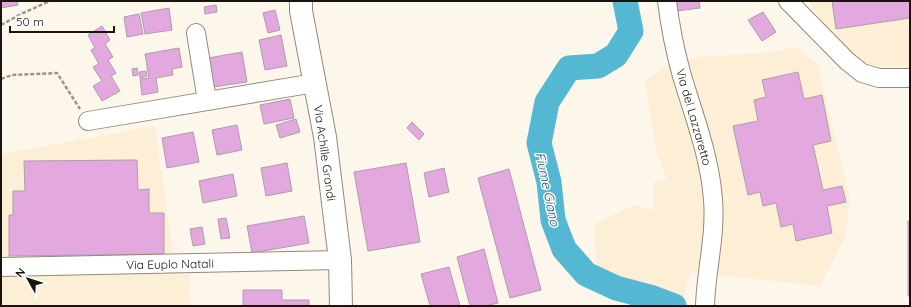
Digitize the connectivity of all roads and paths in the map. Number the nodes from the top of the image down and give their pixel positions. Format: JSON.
{"nodes":[{"id":1,"x":50,"y":1,"type":"edge"},
{"id":2,"x":301,"y":1,"type":"edge"},
{"id":3,"x":666,"y":1,"type":"edge"},
{"id":4,"x":788,"y":1,"type":"edge"},
{"id":5,"x":1,"y":25,"type":"edge"},
{"id":6,"x":196,"y":33,"type":"dead end"},
{"id":7,"x":910,"y":78,"type":"edge"},
{"id":8,"x":1,"y":79,"type":"edge"},
{"id":9,"x":314,"y":83,"type":"junction"},
{"id":10,"x":207,"y":101,"type":"junction"},
{"id":11,"x":88,"y":121,"type":"joint"},
{"id":12,"x":340,"y":260,"type":"junction"},
{"id":13,"x":1,"y":267,"type":"edge"},
{"id":14,"x":341,"y":306,"type":"edge"},
{"id":15,"x":705,"y":306,"type":"edge"}],
"edges":[{"from":1,"to":5,"type":"path"},
{"from":2,"to":9,"type":"main road","name":"Via Achille Grandi"},
{"from":3,"to":15,"type":"street","name":"Via del Lazzaretto"},
{"from":4,"to":7,"type":"street"},
{"from":6,"to":10,"type":"street"},
{"from":8,"to":11,"type":"path"},
{"from":9,"to":10,"type":"street"},
{"from":9,"to":12,"type":"main road","name":"Via Achille Grandi"},
{"from":10,"to":11,"type":"street"},
{"from":12,"to":13,"type":"street","name":"Via Euplo Natali"},
{"from":12,"to":14,"type":"main road","name":"Via Achille Grandi"}]}
